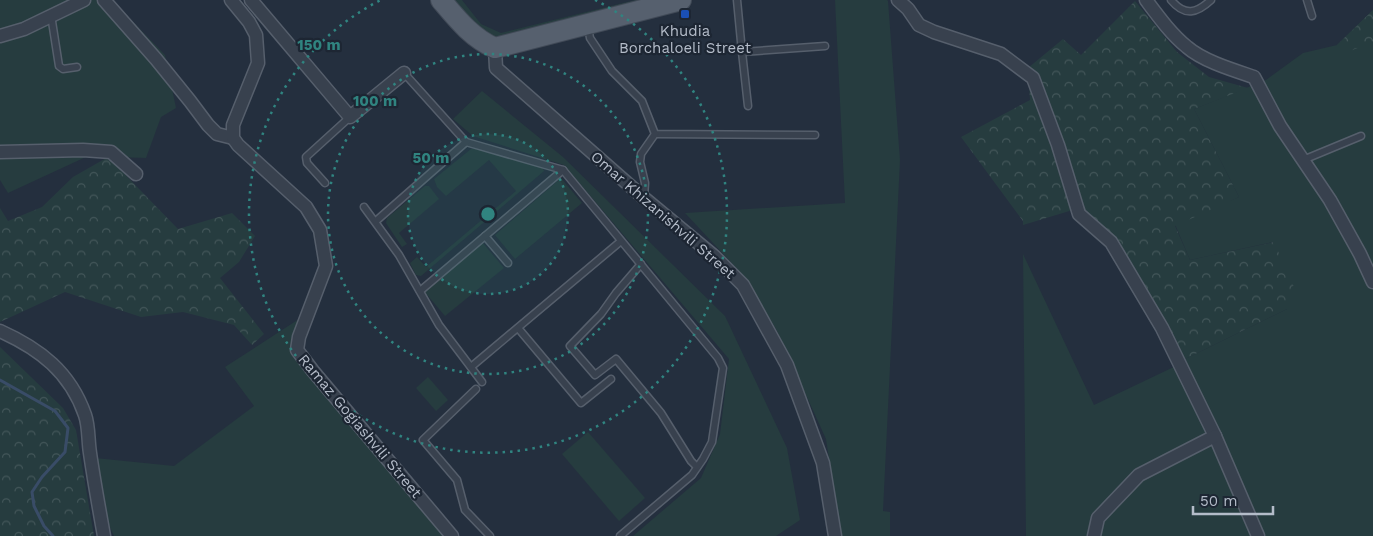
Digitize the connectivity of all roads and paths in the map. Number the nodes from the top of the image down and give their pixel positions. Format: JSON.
{"nodes":[{"id":1,"x":84,"y":0,"type":"edge"},
{"id":2,"x":104,"y":0,"type":"edge"},
{"id":3,"x":230,"y":0,"type":"edge"},
{"id":4,"x":251,"y":0,"type":"edge"},
{"id":5,"x":441,"y":0,"type":"edge"},
{"id":6,"x":680,"y":0,"type":"edge"},
{"id":7,"x":737,"y":0,"type":"edge"},
{"id":8,"x":898,"y":0,"type":"edge"},
{"id":9,"x":1146,"y":0,"type":"edge"},
{"id":10,"x":1171,"y":0,"type":"edge"},
{"id":11,"x":1211,"y":0,"type":"edge"},
{"id":12,"x":1308,"y":0,"type":"edge"},
{"id":13,"x":647,"y":5,"type":"edge"},
{"id":14,"x":51,"y":15,"type":"junction"},
{"id":15,"x":1312,"y":16,"type":"dead end"},
{"id":16,"x":587,"y":25,"type":"junction"},
{"id":17,"x":0,"y":36,"type":"edge"},
{"id":18,"x":825,"y":46,"type":"dead end"},
{"id":19,"x":495,"y":48,"type":"junction"},
{"id":20,"x":742,"y":52,"type":"junction"},
{"id":21,"x":77,"y":67,"type":"dead end"},
{"id":22,"x":404,"y":72,"type":"joint"},
{"id":23,"x":748,"y":106,"type":"dead end"},
{"id":24,"x":350,"y":117,"type":"junction"},
{"id":25,"x":654,"y":134,"type":"junction"},
{"id":26,"x":815,"y":135,"type":"dead end"},
{"id":27,"x":1361,"y":136,"type":"dead end"},
{"id":28,"x":233,"y":138,"type":"junction"},
{"id":29,"x":466,"y":142,"type":"junction"},
{"id":30,"x":0,"y":152,"type":"edge"},
{"id":31,"x":1303,"y":160,"type":"junction"},
{"id":32,"x":563,"y":170,"type":"junction"},
{"id":33,"x":136,"y":174,"type":"dead end"},
{"id":34,"x":325,"y":183,"type":"dead end"},
{"id":35,"x":644,"y":198,"type":"junction"},
{"id":36,"x":364,"y":207,"type":"dead end"},
{"id":37,"x":376,"y":222,"type":"junction"},
{"id":38,"x":485,"y":236,"type":"junction"},
{"id":39,"x":621,"y":241,"type":"junction"},
{"id":40,"x":508,"y":263,"type":"dead end"},
{"id":41,"x":640,"y":264,"type":"junction"},
{"id":42,"x":1373,"y":282,"type":"edge"},
{"id":43,"x":420,"y":291,"type":"junction"},
{"id":44,"x":518,"y":328,"type":"junction"},
{"id":45,"x":0,"y":332,"type":"edge"},
{"id":46,"x":471,"y":367,"type":"junction"},
{"id":47,"x":611,"y":379,"type":"dead end"},
{"id":48,"x":482,"y":382,"type":"dead end"},
{"id":49,"x":476,"y":389,"type":"dead end"},
{"id":50,"x":1215,"y":436,"type":"junction"},
{"id":51,"x":697,"y":467,"type":"junction"},
{"id":52,"x":104,"y":536,"type":"edge"},
{"id":53,"x":452,"y":536,"type":"edge"},
{"id":54,"x":490,"y":536,"type":"edge"},
{"id":55,"x":620,"y":536,"type":"edge"},
{"id":56,"x":835,"y":536,"type":"edge"},
{"id":57,"x":1094,"y":536,"type":"edge"},
{"id":58,"x":1258,"y":536,"type":"edge"}],
"edges":[{"from":1,"to":14,"type":"street"},
{"from":2,"to":28,"type":"street"},
{"from":3,"to":28,"type":"street"},
{"from":4,"to":24,"type":"street"},
{"from":5,"to":19,"type":"main road"},
{"from":6,"to":13,"type":"main road"},
{"from":7,"to":20,"type":"lane"},
{"from":8,"to":50,"type":"street"},
{"from":9,"to":31,"type":"street"},
{"from":10,"to":11,"type":"lane"},
{"from":12,"to":15,"type":"lane"},
{"from":13,"to":16,"type":"main road"},
{"from":14,"to":17,"type":"street"},
{"from":14,"to":21,"type":"lane"},
{"from":16,"to":19,"type":"main road"},
{"from":16,"to":25,"type":"lane"},
{"from":18,"to":20,"type":"lane"},
{"from":19,"to":35,"type":"street","name":"Omar Khizanishvili Street"},
{"from":20,"to":23,"type":"lane"},
{"from":22,"to":24,"type":"street"},
{"from":22,"to":29,"type":"lane"},
{"from":24,"to":34,"type":"lane"},
{"from":25,"to":26,"type":"lane"},
{"from":25,"to":35,"type":"lane"},
{"from":27,"to":31,"type":"lane"},
{"from":28,"to":53,"type":"street","name":"Ramaz Gogiashvili Street"},
{"from":29,"to":32,"type":"lane"},
{"from":29,"to":37,"type":"lane"},
{"from":30,"to":33,"type":"street"},
{"from":31,"to":42,"type":"street"},
{"from":32,"to":38,"type":"lane"},
{"from":32,"to":39,"type":"lane"},
{"from":35,"to":56,"type":"street","name":"Omar Khizanishvili Street"},
{"from":36,"to":37,"type":"lane"},
{"from":37,"to":43,"type":"lane"},
{"from":38,"to":40,"type":"lane"},
{"from":38,"to":43,"type":"lane"},
{"from":39,"to":41,"type":"lane"},
{"from":39,"to":44,"type":"lane"},
{"from":41,"to":51,"type":"lane"},
{"from":41,"to":51,"type":"lane"},
{"from":43,"to":46,"type":"lane"},
{"from":44,"to":46,"type":"lane"},
{"from":44,"to":47,"type":"lane"},
{"from":45,"to":52,"type":"street"},
{"from":46,"to":48,"type":"lane"},
{"from":49,"to":54,"type":"lane"},
{"from":50,"to":57,"type":"street"},
{"from":50,"to":58,"type":"street"},
{"from":51,"to":55,"type":"lane"}]}
